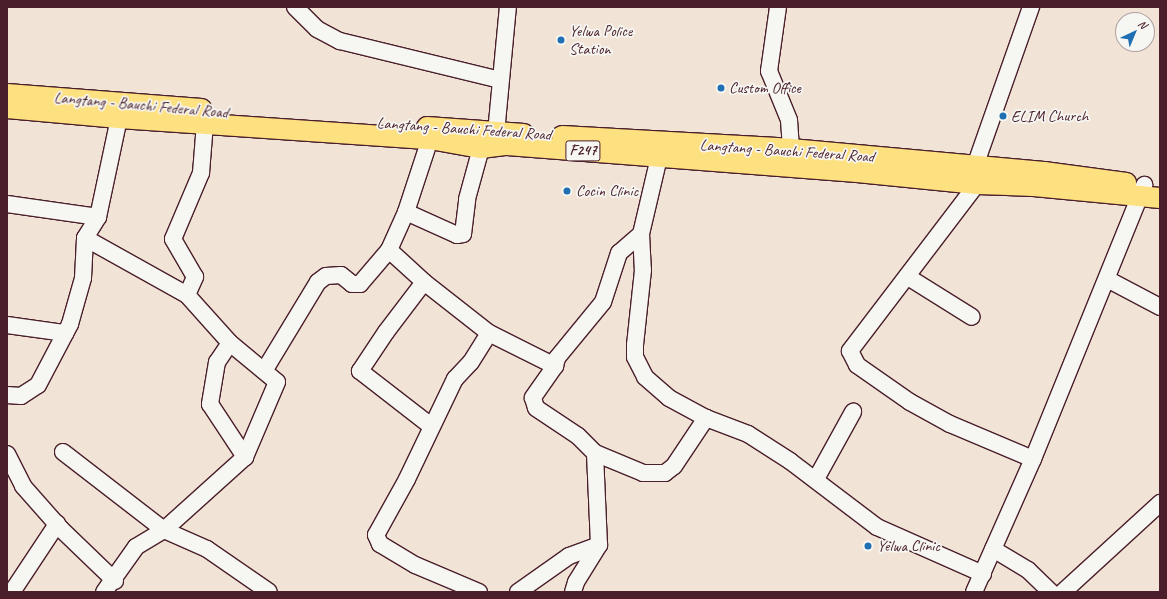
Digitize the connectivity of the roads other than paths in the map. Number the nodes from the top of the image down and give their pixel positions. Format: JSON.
{"nodes":[{"id":1,"x":295,"y":7,"type":"edge"},
{"id":2,"x":508,"y":7,"type":"edge"},
{"id":3,"x":778,"y":7,"type":"edge"},
{"id":4,"x":1031,"y":7,"type":"edge"},
{"id":5,"x":500,"y":80,"type":"junction"},
{"id":6,"x":7,"y":94,"type":"edge"},
{"id":7,"x":7,"y":108,"type":"edge"},
{"id":8,"x":119,"y":118,"type":"junction"},
{"id":9,"x":205,"y":123,"type":"junction"},
{"id":10,"x":496,"y":132,"type":"junction"},
{"id":11,"x":430,"y":139,"type":"junction"},
{"id":12,"x":481,"y":148,"type":"junction"},
{"id":13,"x":791,"y":149,"type":"junction"},
{"id":14,"x":659,"y":157,"type":"junction"},
{"id":15,"x":976,"y":175,"type":"junction"},
{"id":16,"x":1148,"y":190,"type":"edge"},
{"id":17,"x":1160,"y":198,"type":"edge"},
{"id":18,"x":7,"y":204,"type":"edge"},
{"id":19,"x":406,"y":212,"type":"junction"},
{"id":20,"x":98,"y":217,"type":"junction"},
{"id":21,"x":641,"y":234,"type":"junction"},
{"id":22,"x":85,"y":238,"type":"junction"},
{"id":23,"x":389,"y":250,"type":"junction"},
{"id":24,"x":908,"y":277,"type":"junction"},
{"id":25,"x":1106,"y":279,"type":"junction"},
{"id":26,"x":424,"y":282,"type":"junction"},
{"id":27,"x":187,"y":295,"type":"junction"},
{"id":28,"x":1160,"y":306,"type":"edge"},
{"id":29,"x":972,"y":318,"type":"dead end"},
{"id":30,"x":7,"y":325,"type":"edge"},
{"id":31,"x":65,"y":333,"type":"junction"},
{"id":32,"x":488,"y":333,"type":"junction"},
{"id":33,"x":230,"y":343,"type":"junction"},
{"id":34,"x":555,"y":366,"type":"junction"},
{"id":35,"x":264,"y":371,"type":"junction"},
{"id":36,"x":7,"y":395,"type":"edge"},
{"id":37,"x":853,"y":412,"type":"dead end"},
{"id":38,"x":706,"y":418,"type":"junction"},
{"id":39,"x":431,"y":426,"type":"junction"},
{"id":40,"x":63,"y":452,"type":"dead end"},
{"id":41,"x":595,"y":453,"type":"junction"},
{"id":42,"x":7,"y":454,"type":"edge"},
{"id":43,"x":245,"y":457,"type":"junction"},
{"id":44,"x":1033,"y":459,"type":"junction"},
{"id":45,"x":816,"y":479,"type":"junction"},
{"id":46,"x":1160,"y":503,"type":"edge"},
{"id":47,"x":57,"y":524,"type":"junction"},
{"id":48,"x":164,"y":530,"type":"junction"},
{"id":49,"x":599,"y":545,"type":"junction"},
{"id":50,"x":994,"y":549,"type":"junction"},
{"id":51,"x":982,"y":574,"type":"junction"},
{"id":52,"x":110,"y":586,"type":"edge"},
{"id":53,"x":12,"y":592,"type":"edge"},
{"id":54,"x":269,"y":592,"type":"edge"},
{"id":55,"x":479,"y":592,"type":"edge"},
{"id":56,"x":518,"y":592,"type":"edge"},
{"id":57,"x":573,"y":592,"type":"edge"},
{"id":58,"x":974,"y":592,"type":"edge"},
{"id":59,"x":1051,"y":592,"type":"edge"},
{"id":60,"x":1063,"y":592,"type":"edge"}],
"edges":[{"from":1,"to":5,"type":"street"},
{"from":2,"to":5,"type":"street"},
{"from":3,"to":13,"type":"street"},
{"from":4,"to":15,"type":"street"},
{"from":5,"to":10,"type":"street"},
{"from":6,"to":10,"type":"main road","name":"Langtang - Bauchi Federal Road","number":"F247"},
{"from":7,"to":8,"type":"main road","number":"F247"},
{"from":8,"to":9,"type":"main road","number":"F247"},
{"from":8,"to":20,"type":"street"},
{"from":9,"to":11,"type":"main road","number":"F247"},
{"from":9,"to":27,"type":"street"},
{"from":10,"to":13,"type":"main road","name":"Langtang - Bauchi Federal Road","number":"F247"},
{"from":11,"to":12,"type":"main road","number":"F247"},
{"from":11,"to":19,"type":"street"},
{"from":12,"to":14,"type":"main road","number":"F247"},
{"from":12,"to":19,"type":"street"},
{"from":13,"to":15,"type":"main road","name":"Langtang - Bauchi Federal Road","number":"F247"},
{"from":14,"to":15,"type":"main road","number":"F247"},
{"from":14,"to":21,"type":"street"},
{"from":15,"to":16,"type":"main road","name":"Langtang - Bauchi Federal Road","number":"F247"},
{"from":15,"to":24,"type":"street"},
{"from":16,"to":17,"type":"main road","number":"F247"},
{"from":16,"to":25,"type":"street"},
{"from":18,"to":20,"type":"street"},
{"from":19,"to":23,"type":"street"},
{"from":20,"to":22,"type":"street"},
{"from":21,"to":34,"type":"street"},
{"from":21,"to":38,"type":"street"},
{"from":22,"to":27,"type":"street"},
{"from":22,"to":31,"type":"street"},
{"from":23,"to":26,"type":"street"},
{"from":23,"to":35,"type":"street"},
{"from":24,"to":29,"type":"street"},
{"from":24,"to":44,"type":"street"},
{"from":25,"to":28,"type":"street"},
{"from":25,"to":44,"type":"street"},
{"from":26,"to":32,"type":"street"},
{"from":26,"to":39,"type":"street"},
{"from":27,"to":33,"type":"street"},
{"from":30,"to":31,"type":"street"},
{"from":31,"to":36,"type":"street"},
{"from":32,"to":34,"type":"street"},
{"from":32,"to":39,"type":"street"},
{"from":33,"to":35,"type":"street"},
{"from":33,"to":43,"type":"street"},
{"from":34,"to":41,"type":"street"},
{"from":35,"to":43,"type":"street"},
{"from":37,"to":45,"type":"street"},
{"from":38,"to":41,"type":"street"},
{"from":38,"to":45,"type":"street"},
{"from":39,"to":55,"type":"street"},
{"from":40,"to":48,"type":"street"},
{"from":41,"to":49,"type":"street"},
{"from":42,"to":47,"type":"street"},
{"from":43,"to":48,"type":"street"},
{"from":44,"to":50,"type":"street"},
{"from":45,"to":51,"type":"street"},
{"from":46,"to":60,"type":"street"},
{"from":47,"to":52,"type":"street"},
{"from":47,"to":53,"type":"street"},
{"from":48,"to":52,"type":"street"},
{"from":48,"to":54,"type":"street"},
{"from":49,"to":56,"type":"street"},
{"from":49,"to":57,"type":"street"},
{"from":50,"to":51,"type":"street"},
{"from":50,"to":59,"type":"street"},
{"from":51,"to":58,"type":"street"}]}
